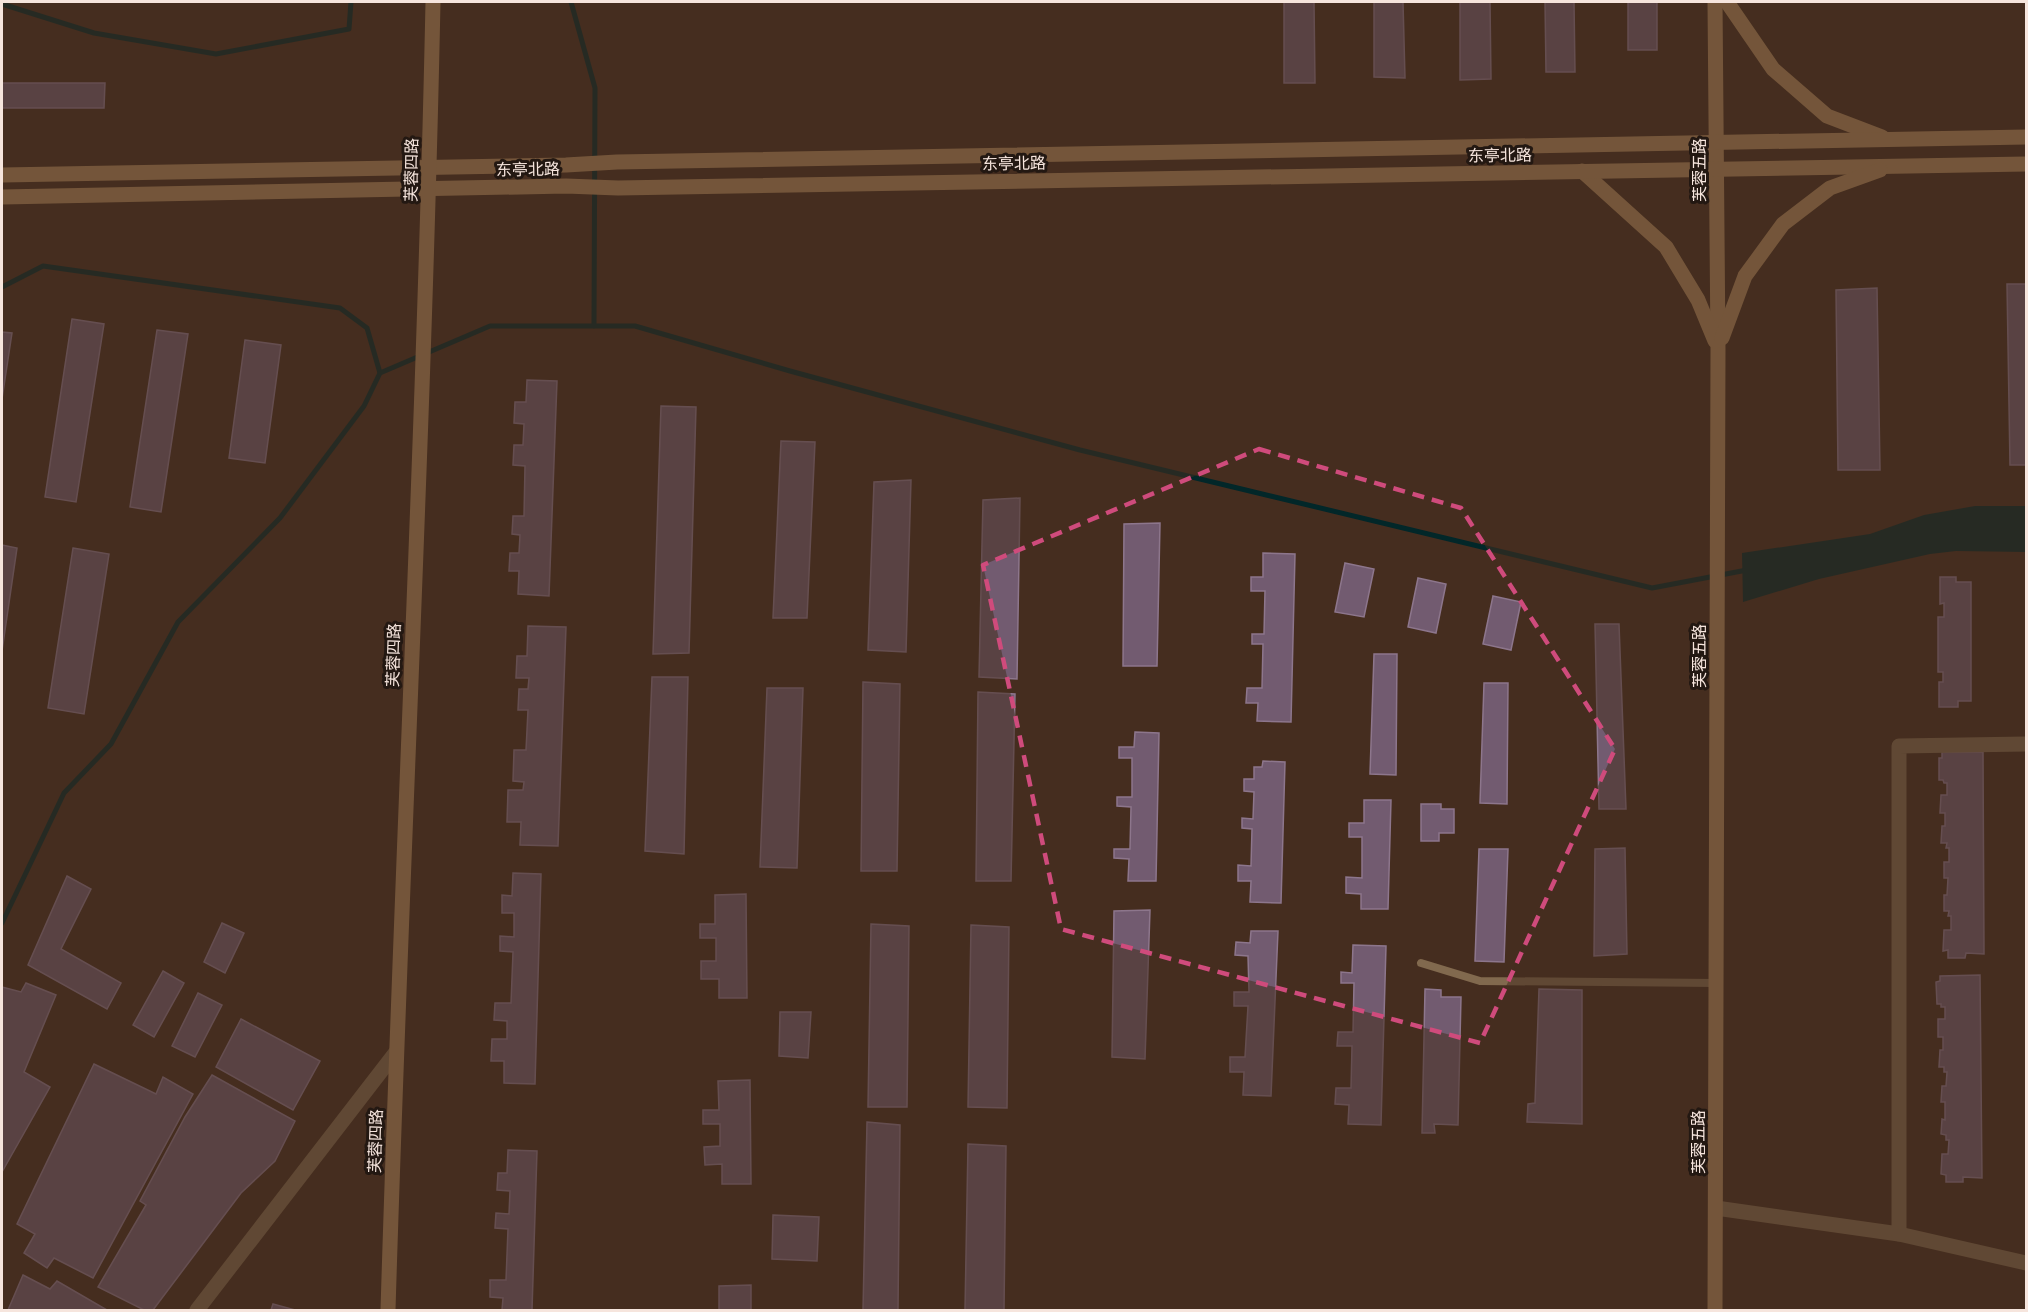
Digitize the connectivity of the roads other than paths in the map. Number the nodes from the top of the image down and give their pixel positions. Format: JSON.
{"nodes":[{"id":1,"x":433,"y":2,"type":"edge"},
{"id":2,"x":1715,"y":2,"type":"edge"},
{"id":3,"x":1727,"y":2,"type":"edge"},
{"id":4,"x":2026,"y":138,"type":"edge"},
{"id":5,"x":1891,"y":140,"type":"junction"},
{"id":6,"x":1718,"y":143,"type":"junction"},
{"id":7,"x":2026,"y":164,"type":"edge"},
{"id":8,"x":429,"y":166,"type":"junction"},
{"id":9,"x":1891,"y":166,"type":"junction"},
{"id":10,"x":1718,"y":169,"type":"junction"},
{"id":11,"x":1582,"y":171,"type":"junction"},
{"id":12,"x":2,"y":175,"type":"edge"},
{"id":13,"x":429,"y":189,"type":"junction"},
{"id":14,"x":2,"y":197,"type":"edge"},
{"id":15,"x":1718,"y":349,"type":"junction"},
{"id":16,"x":2026,"y":744,"type":"edge"},
{"id":17,"x":1421,"y":963,"type":"dead end"},
{"id":18,"x":1716,"y":983,"type":"junction"},
{"id":19,"x":396,"y":1052,"type":"junction"},
{"id":20,"x":1716,"y":1208,"type":"junction"},
{"id":21,"x":1899,"y":1234,"type":"junction"},
{"id":22,"x":2026,"y":1263,"type":"edge"},
{"id":23,"x":197,"y":1311,"type":"edge"},
{"id":24,"x":388,"y":1311,"type":"edge"},
{"id":25,"x":1715,"y":1311,"type":"edge"}],
"edges":[{"from":1,"to":8,"type":"main road","name":"芙蓉四路"},
{"from":2,"to":6,"type":"main road","name":"芙蓉五路"},
{"from":3,"to":5,"type":"main road"},
{"from":4,"to":5,"type":"main road","name":"东亭北路"},
{"from":5,"to":6,"type":"main road","name":"东亭北路"},
{"from":6,"to":8,"type":"main road","name":"东亭北路"},
{"from":6,"to":10,"type":"main road","name":"芙蓉五路"},
{"from":7,"to":9,"type":"main road","name":"东亭北路"},
{"from":8,"to":12,"type":"main road","name":"东亭北路"},
{"from":8,"to":13,"type":"main road","name":"芙蓉四路"},
{"from":9,"to":10,"type":"main road","name":"东亭北路"},
{"from":9,"to":15,"type":"main road"},
{"from":10,"to":11,"type":"main road","name":"东亭北路"},
{"from":10,"to":15,"type":"main road","name":"芙蓉五路"},
{"from":11,"to":13,"type":"main road","name":"东亭北路"},
{"from":11,"to":15,"type":"main road"},
{"from":13,"to":14,"type":"main road","name":"东亭北路"},
{"from":13,"to":19,"type":"main road","name":"芙蓉四路"},
{"from":15,"to":18,"type":"main road","name":"芙蓉五路"},
{"from":16,"to":21,"type":"street"},
{"from":17,"to":18,"type":"lane"},
{"from":18,"to":20,"type":"main road","name":"芙蓉五路"},
{"from":19,"to":23,"type":"street"},
{"from":19,"to":24,"type":"main road","name":"芙蓉四路"},
{"from":20,"to":21,"type":"street"},
{"from":20,"to":25,"type":"main road","name":"芙蓉五路"},
{"from":21,"to":22,"type":"street"}]}
